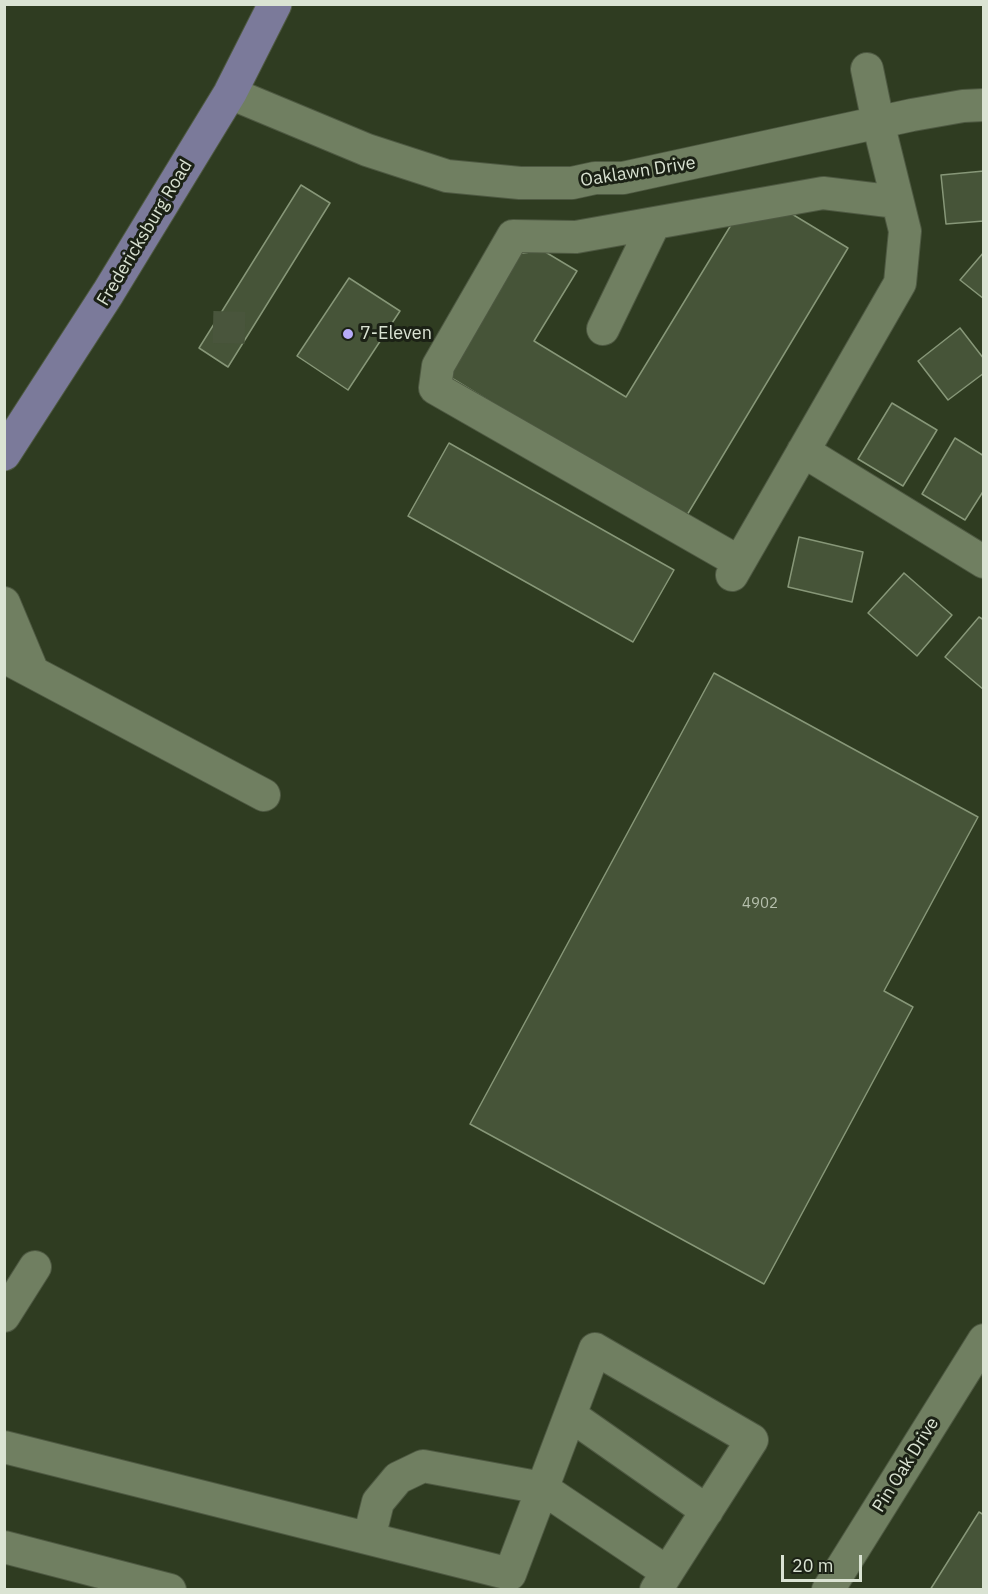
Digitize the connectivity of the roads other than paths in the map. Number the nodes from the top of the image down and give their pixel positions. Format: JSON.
{"nodes":[{"id":1,"x":275,"y":4,"type":"edge"},
{"id":2,"x":867,"y":69,"type":"dead end"},
{"id":3,"x":230,"y":93,"type":"junction"},
{"id":4,"x":984,"y":105,"type":"edge"},
{"id":5,"x":878,"y":123,"type":"junction"},
{"id":6,"x":897,"y":202,"type":"junction"},
{"id":7,"x":654,"y":224,"type":"junction"},
{"id":8,"x":603,"y":329,"type":"dead end"},
{"id":9,"x":803,"y":451,"type":"junction"},
{"id":10,"x":4,"y":454,"type":"edge"},
{"id":11,"x":984,"y":562,"type":"edge"},
{"id":12,"x":4,"y":603,"type":"edge"},
{"id":13,"x":14,"y":665,"type":"edge"},
{"id":14,"x":264,"y":795,"type":"dead end"},
{"id":15,"x":34,"y":1267,"type":"dead end"},
{"id":16,"x":4,"y":1316,"type":"edge"},
{"id":17,"x":984,"y":1340,"type":"edge"},
{"id":18,"x":570,"y":1415,"type":"junction"},
{"id":19,"x":4,"y":1447,"type":"edge"},
{"id":20,"x":542,"y":1488,"type":"junction"},
{"id":21,"x":706,"y":1511,"type":"junction"},
{"id":22,"x":369,"y":1538,"type":"junction"},
{"id":23,"x":4,"y":1547,"type":"edge"},
{"id":24,"x":662,"y":1581,"type":"edge"},
{"id":25,"x":517,"y":1584,"type":"edge"},
{"id":26,"x":170,"y":1590,"type":"edge"},
{"id":27,"x":828,"y":1590,"type":"edge"}],
"edges":[{"from":1,"to":3,"type":"main road","name":"Fredericksburg Road"},
{"from":2,"to":5,"type":"street"},
{"from":3,"to":5,"type":"street","name":"Oaklawn Drive"},
{"from":3,"to":10,"type":"main road","name":"Fredericksburg Road"},
{"from":4,"to":5,"type":"street","name":"Oaklawn Drive"},
{"from":5,"to":6,"type":"street"},
{"from":6,"to":7,"type":"street"},
{"from":6,"to":9,"type":"street"},
{"from":7,"to":8,"type":"street"},
{"from":7,"to":9,"type":"street"},
{"from":9,"to":11,"type":"street"},
{"from":12,"to":13,"type":"street"},
{"from":13,"to":14,"type":"street"},
{"from":15,"to":16,"type":"street"},
{"from":17,"to":27,"type":"street","name":"Pin Oak Drive"},
{"from":18,"to":20,"type":"street"},
{"from":18,"to":21,"type":"street"},
{"from":18,"to":21,"type":"street"},
{"from":19,"to":22,"type":"street"},
{"from":20,"to":22,"type":"street"},
{"from":20,"to":24,"type":"street"},
{"from":20,"to":25,"type":"street"},
{"from":21,"to":24,"type":"street"},
{"from":22,"to":25,"type":"street"},
{"from":23,"to":26,"type":"street"}]}
